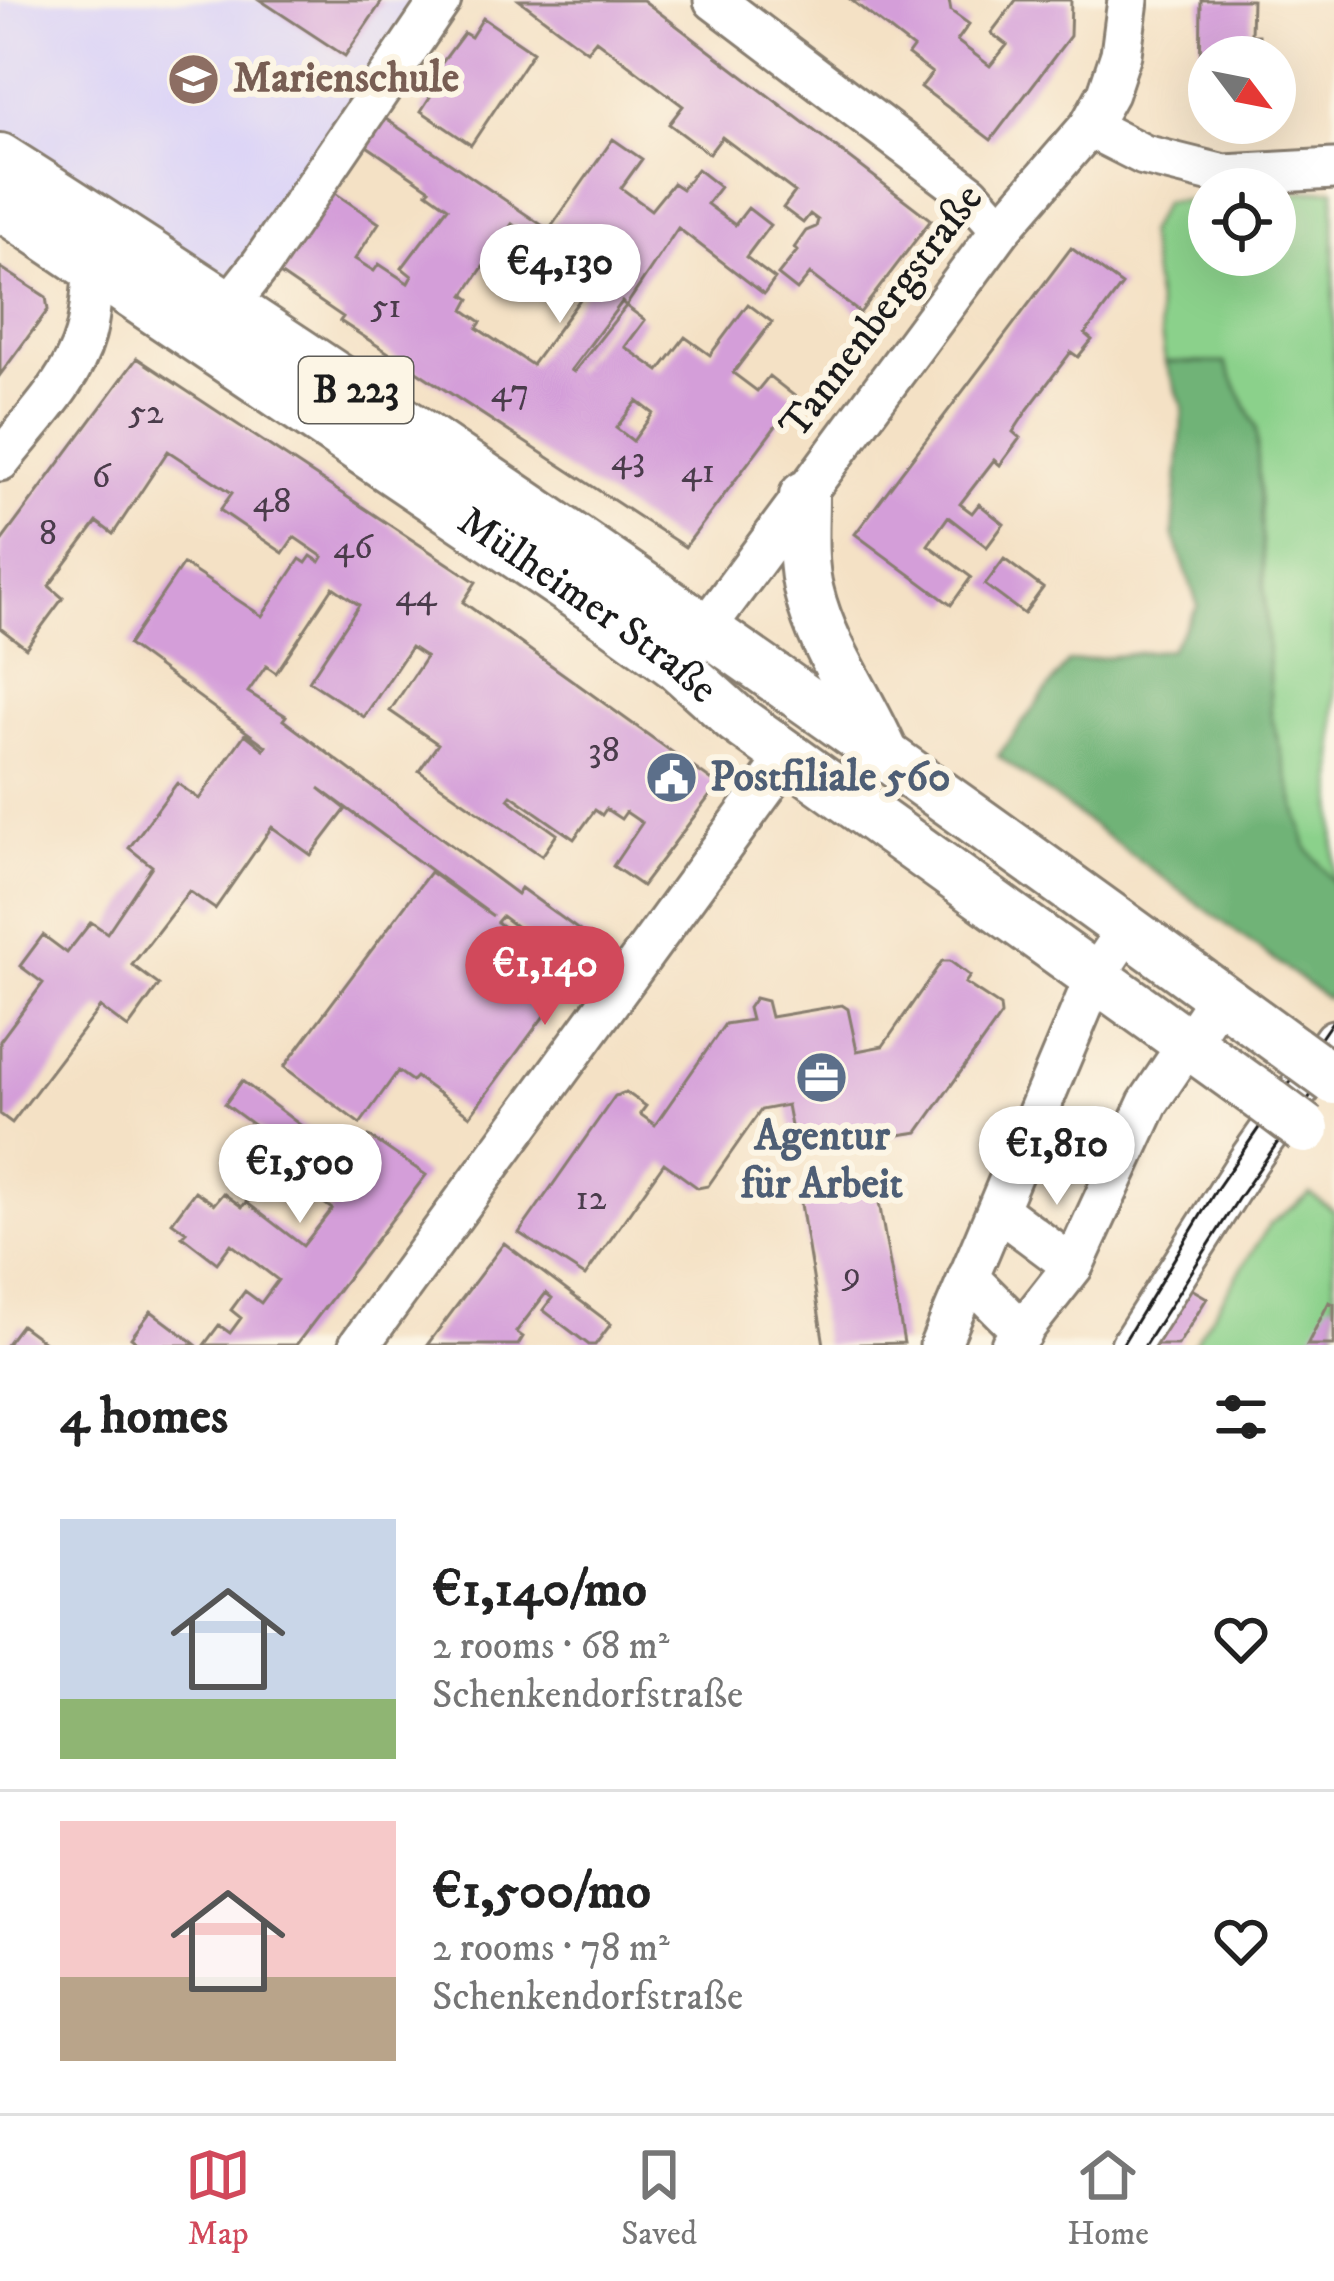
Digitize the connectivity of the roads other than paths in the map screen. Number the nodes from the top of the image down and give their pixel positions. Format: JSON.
{"nodes":[{"id":1,"x":441,"y":0,"type":"edge"},
{"id":2,"x":714,"y":0,"type":"edge"},
{"id":3,"x":1128,"y":0,"type":"edge"},
{"id":4,"x":1089,"y":127,"type":"junction"},
{"id":5,"x":0,"y":158,"type":"edge"},
{"id":6,"x":1334,"y":169,"type":"edge"},
{"id":7,"x":0,"y":205,"type":"edge"},
{"id":8,"x":1001,"y":230,"type":"junction"},
{"id":9,"x":94,"y":269,"type":"junction"},
{"id":10,"x":229,"y":305,"type":"junction"},
{"id":11,"x":0,"y":461,"type":"edge"},
{"id":12,"x":804,"y":496,"type":"junction"},
{"id":13,"x":708,"y":628,"type":"junction"},
{"id":14,"x":676,"y":665,"type":"junction"},
{"id":15,"x":884,"y":753,"type":"junction"},
{"id":16,"x":789,"y":755,"type":"junction"},
{"id":17,"x":1127,"y":929,"type":"junction"},
{"id":18,"x":1095,"y":977,"type":"junction"},
{"id":19,"x":1220,"y":996,"type":"junction"},
{"id":20,"x":1187,"y":1043,"type":"junction"},
{"id":21,"x":1314,"y":1045,"type":"edge"},
{"id":22,"x":1334,"y":1080,"type":"edge"},
{"id":23,"x":1319,"y":1139,"type":"edge"},
{"id":24,"x":998,"y":1210,"type":"junction"},
{"id":25,"x":1072,"y":1266,"type":"junction"},
{"id":26,"x":968,"y":1276,"type":"junction"},
{"id":27,"x":1017,"y":1339,"type":"edge"},
{"id":28,"x":359,"y":1345,"type":"edge"},
{"id":29,"x":940,"y":1345,"type":"edge"},
{"id":30,"x":1131,"y":1345,"type":"edge"}],
"edges":[{"from":1,"to":10,"type":"street"},
{"from":2,"to":8,"type":"street"},
{"from":3,"to":4,"type":"street","name":"Tannenbergstraße"},
{"from":4,"to":6,"type":"street"},
{"from":4,"to":8,"type":"street","name":"Tannenbergstraße"},
{"from":5,"to":10,"type":"main road","name":"Mülheimer Straße","number":"B 223"},
{"from":7,"to":9,"type":"main road","name":"Mülheimer Straße","number":"B 223"},
{"from":8,"to":12,"type":"street","name":"Tannenbergstraße"},
{"from":9,"to":11,"type":"street"},
{"from":9,"to":14,"type":"main road","name":"Mülheimer Straße","number":"B 223"},
{"from":10,"to":13,"type":"main road","name":"Mülheimer Straße","number":"B 223"},
{"from":12,"to":13,"type":"street","name":"Tannenbergstraße"},
{"from":12,"to":15,"type":"main road"},
{"from":13,"to":14,"type":"street","name":"Tannenbergstraße"},
{"from":13,"to":15,"type":"main road","name":"Mülheimer Straße","number":"B 223"},
{"from":14,"to":16,"type":"main road","name":"Mülheimer Straße","number":"B 223"},
{"from":15,"to":16,"type":"main road"},
{"from":15,"to":17,"type":"main road","name":"Mülheimer Straße","number":"B 223"},
{"from":16,"to":18,"type":"main road","name":"Mülheimer Straße","number":"B 223"},
{"from":16,"to":28,"type":"street"},
{"from":17,"to":18,"type":"street"},
{"from":17,"to":19,"type":"main road","name":"Mülheimer Straße","number":"B 223"},
{"from":18,"to":20,"type":"main road","name":"Mülheimer Straße","number":"B 223"},
{"from":18,"to":24,"type":"street"},
{"from":19,"to":20,"type":"street"},
{"from":19,"to":21,"type":"main road","name":"Mülheimer Straße","number":"B 223"},
{"from":20,"to":23,"type":"main road","name":"Mülheimer Straße","number":"B 223","bridge":true},
{"from":20,"to":25,"type":"street"},
{"from":21,"to":22,"type":"main road","name":"Mülheimer Straße","number":"B 223","bridge":true},
{"from":21,"to":30,"type":"street"},
{"from":24,"to":25,"type":"street"},
{"from":24,"to":26,"type":"street"},
{"from":25,"to":27,"type":"street"},
{"from":26,"to":27,"type":"street"},
{"from":26,"to":29,"type":"street"}]}
